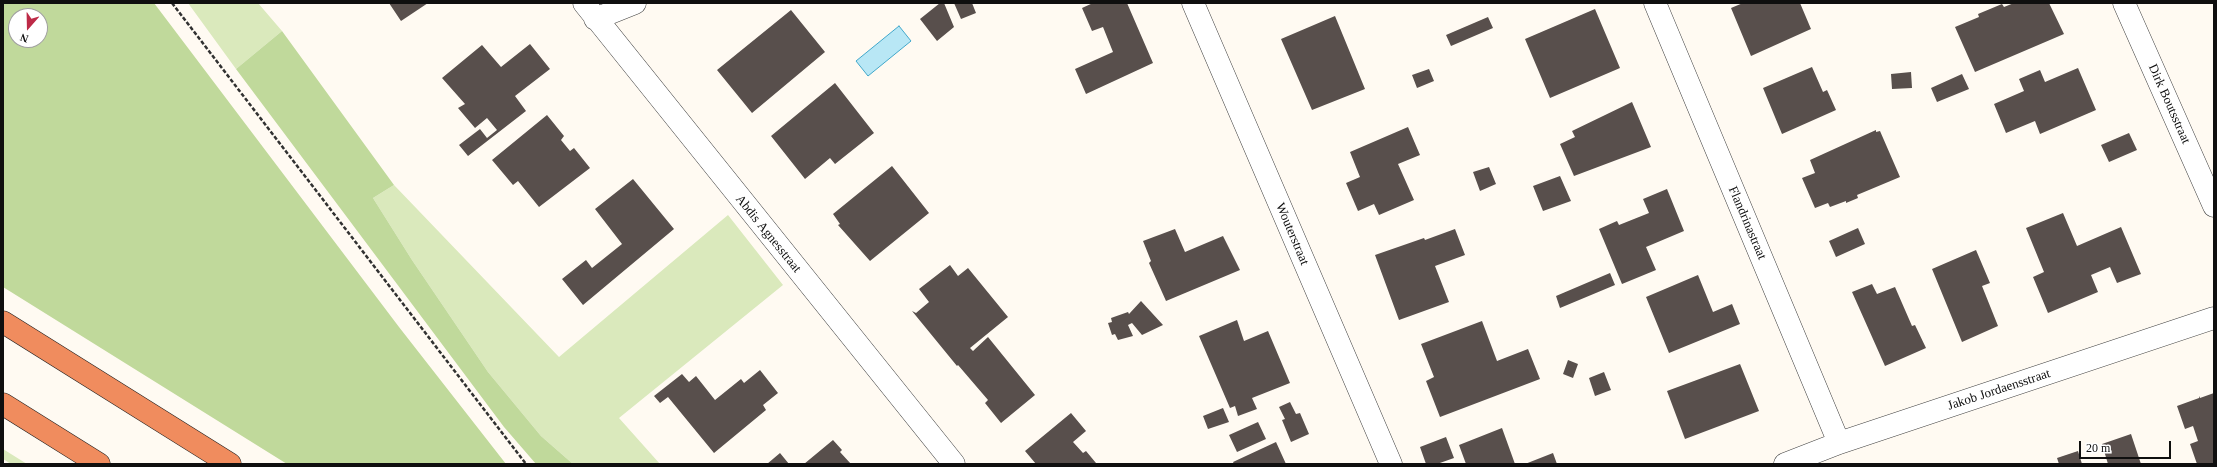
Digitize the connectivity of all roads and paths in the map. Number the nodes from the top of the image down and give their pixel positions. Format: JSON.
{"nodes":[{"id":1,"x":172,"y":3,"type":"edge"},
{"id":2,"x":635,"y":3,"type":"edge"},
{"id":3,"x":1192,"y":3,"type":"edge"},
{"id":4,"x":1655,"y":3,"type":"edge"},
{"id":5,"x":2124,"y":3,"type":"edge"},
{"id":6,"x":590,"y":11,"type":"edge"},
{"id":7,"x":2214,"y":206,"type":"edge"},
{"id":8,"x":2214,"y":318,"type":"edge"},
{"id":9,"x":3,"y":322,"type":"edge"},
{"id":10,"x":3,"y":404,"type":"edge"},
{"id":11,"x":1839,"y":443,"type":"junction"},
{"id":12,"x":99,"y":464,"type":"edge"},
{"id":13,"x":230,"y":464,"type":"edge"},
{"id":14,"x":526,"y":464,"type":"edge"},
{"id":15,"x":954,"y":464,"type":"edge"},
{"id":16,"x":1391,"y":464,"type":"edge"},
{"id":17,"x":1785,"y":464,"type":"edge"}],
"edges":[{"from":1,"to":14,"type":"path"},
{"from":2,"to":6,"type":"street"},
{"from":3,"to":16,"type":"street","name":"Wouterstraat"},
{"from":4,"to":11,"type":"street","name":"Flandrinastraat"},
{"from":5,"to":7,"type":"street","name":"Dirk Boutsstraat"},
{"from":6,"to":15,"type":"street","name":"Abdis Agnesstraat"},
{"from":8,"to":11,"type":"street","name":"Jakob Jordaensstraat"},
{"from":9,"to":13,"type":"highway"},
{"from":10,"to":12,"type":"highway"},
{"from":11,"to":17,"type":"street","name":"Jakob Jordaensstraat"}]}
